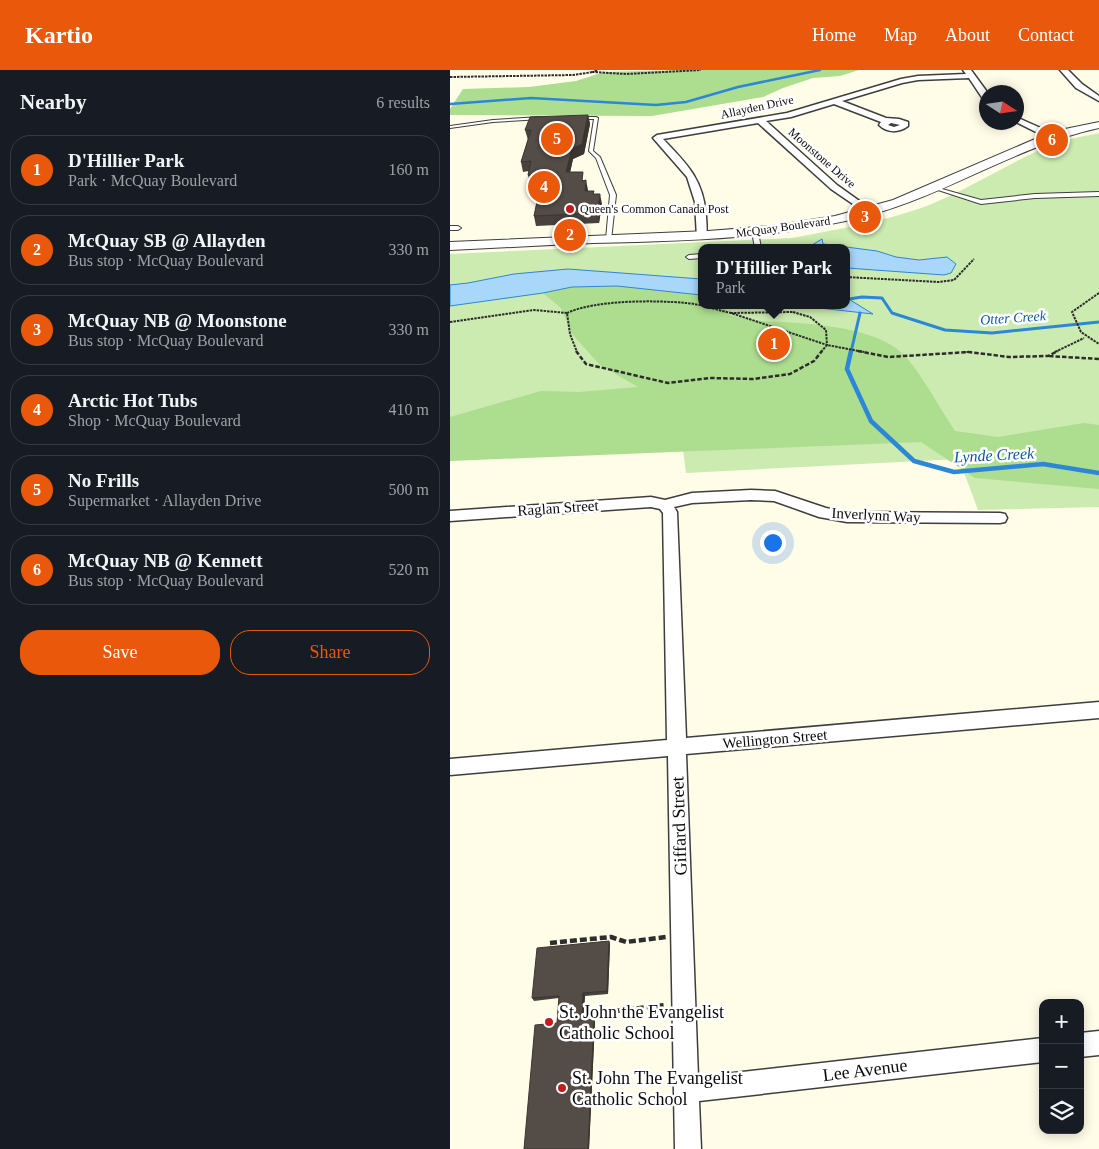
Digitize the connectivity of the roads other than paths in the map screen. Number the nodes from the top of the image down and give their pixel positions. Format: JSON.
{"nodes":[{"id":1,"x":1064,"y":70,"type":"edge"},
{"id":2,"x":969,"y":73,"type":"edge"},
{"id":3,"x":979,"y":88,"type":"edge"},
{"id":4,"x":1099,"y":100,"type":"edge"},
{"id":5,"x":835,"y":101,"type":"junction"},
{"id":6,"x":546,"y":118,"type":"edge"},
{"id":7,"x":576,"y":118,"type":"edge"},
{"id":8,"x":761,"y":121,"type":"junction"},
{"id":9,"x":885,"y":121,"type":"dead end"},
{"id":10,"x":450,"y":123,"type":"edge"},
{"id":11,"x":1024,"y":123,"type":"edge"},
{"id":12,"x":464,"y":124,"type":"junction"},
{"id":13,"x":1099,"y":125,"type":"edge"},
{"id":14,"x":450,"y":127,"type":"edge"},
{"id":15,"x":1051,"y":136,"type":"junction"},
{"id":16,"x":938,"y":188,"type":"junction"},
{"id":17,"x":1099,"y":194,"type":"edge"},
{"id":18,"x":869,"y":212,"type":"junction"},
{"id":19,"x":450,"y":228,"type":"edge"},
{"id":20,"x":458,"y":228,"type":"dead end"},
{"id":21,"x":755,"y":232,"type":"junction"},
{"id":22,"x":702,"y":236,"type":"junction"},
{"id":23,"x":609,"y":239,"type":"junction"},
{"id":24,"x":757,"y":244,"type":"edge"},
{"id":25,"x":450,"y":246,"type":"edge"},
{"id":26,"x":698,"y":256,"type":"edge"},
{"id":27,"x":690,"y":257,"type":"dead end"},
{"id":28,"x":665,"y":505,"type":"junction"},
{"id":29,"x":450,"y":516,"type":"edge"},
{"id":30,"x":1000,"y":518,"type":"dead end"},
{"id":31,"x":1099,"y":710,"type":"edge"},
{"id":32,"x":676,"y":748,"type":"junction"},
{"id":33,"x":450,"y":767,"type":"edge"},
{"id":34,"x":1099,"y":1043,"type":"edge"},
{"id":35,"x":1084,"y":1045,"type":"edge"},
{"id":36,"x":1039,"y":1050,"type":"edge"},
{"id":37,"x":687,"y":1090,"type":"junction"},
{"id":38,"x":688,"y":1149,"type":"edge"}],
"edges":[{"from":1,"to":4,"type":"street"},
{"from":2,"to":3,"type":"street"},
{"from":2,"to":5,"type":"street","name":"Allayden Drive"},
{"from":5,"to":8,"type":"street","name":"Allayden Drive"},
{"from":5,"to":9,"type":"street"},
{"from":6,"to":12,"type":"lane"},
{"from":7,"to":23,"type":"lane"},
{"from":8,"to":18,"type":"street","name":"Moonstone Drive"},
{"from":8,"to":22,"type":"street","name":"Allayden Drive"},
{"from":10,"to":12,"type":"lane"},
{"from":11,"to":15,"type":"street"},
{"from":12,"to":14,"type":"lane"},
{"from":13,"to":15,"type":"street","name":"McQuay Boulevard"},
{"from":15,"to":16,"type":"street","name":"McQuay Boulevard"},
{"from":16,"to":17,"type":"lane"},
{"from":16,"to":18,"type":"street","name":"McQuay Boulevard"},
{"from":18,"to":21,"type":"street","name":"McQuay Boulevard"},
{"from":19,"to":20,"type":"lane"},
{"from":21,"to":22,"type":"street","name":"McQuay Boulevard"},
{"from":21,"to":24,"type":"lane"},
{"from":22,"to":23,"type":"street","name":"McQuay Boulevard"},
{"from":23,"to":25,"type":"street","name":"McQuay Boulevard"},
{"from":26,"to":27,"type":"lane"},
{"from":28,"to":29,"type":"street","name":"Raglan Street"},
{"from":28,"to":30,"type":"street","name":"Inverlynn Way"},
{"from":28,"to":32,"type":"street","name":"Giffard Street"},
{"from":31,"to":32,"type":"street","name":"Wellington Street"},
{"from":32,"to":33,"type":"street","name":"Wellington Street"},
{"from":32,"to":37,"type":"street","name":"Giffard Street"},
{"from":34,"to":35,"type":"street"},
{"from":36,"to":37,"type":"street","name":"Lee Avenue"},
{"from":37,"to":38,"type":"street","name":"Giffard Street"}]}
